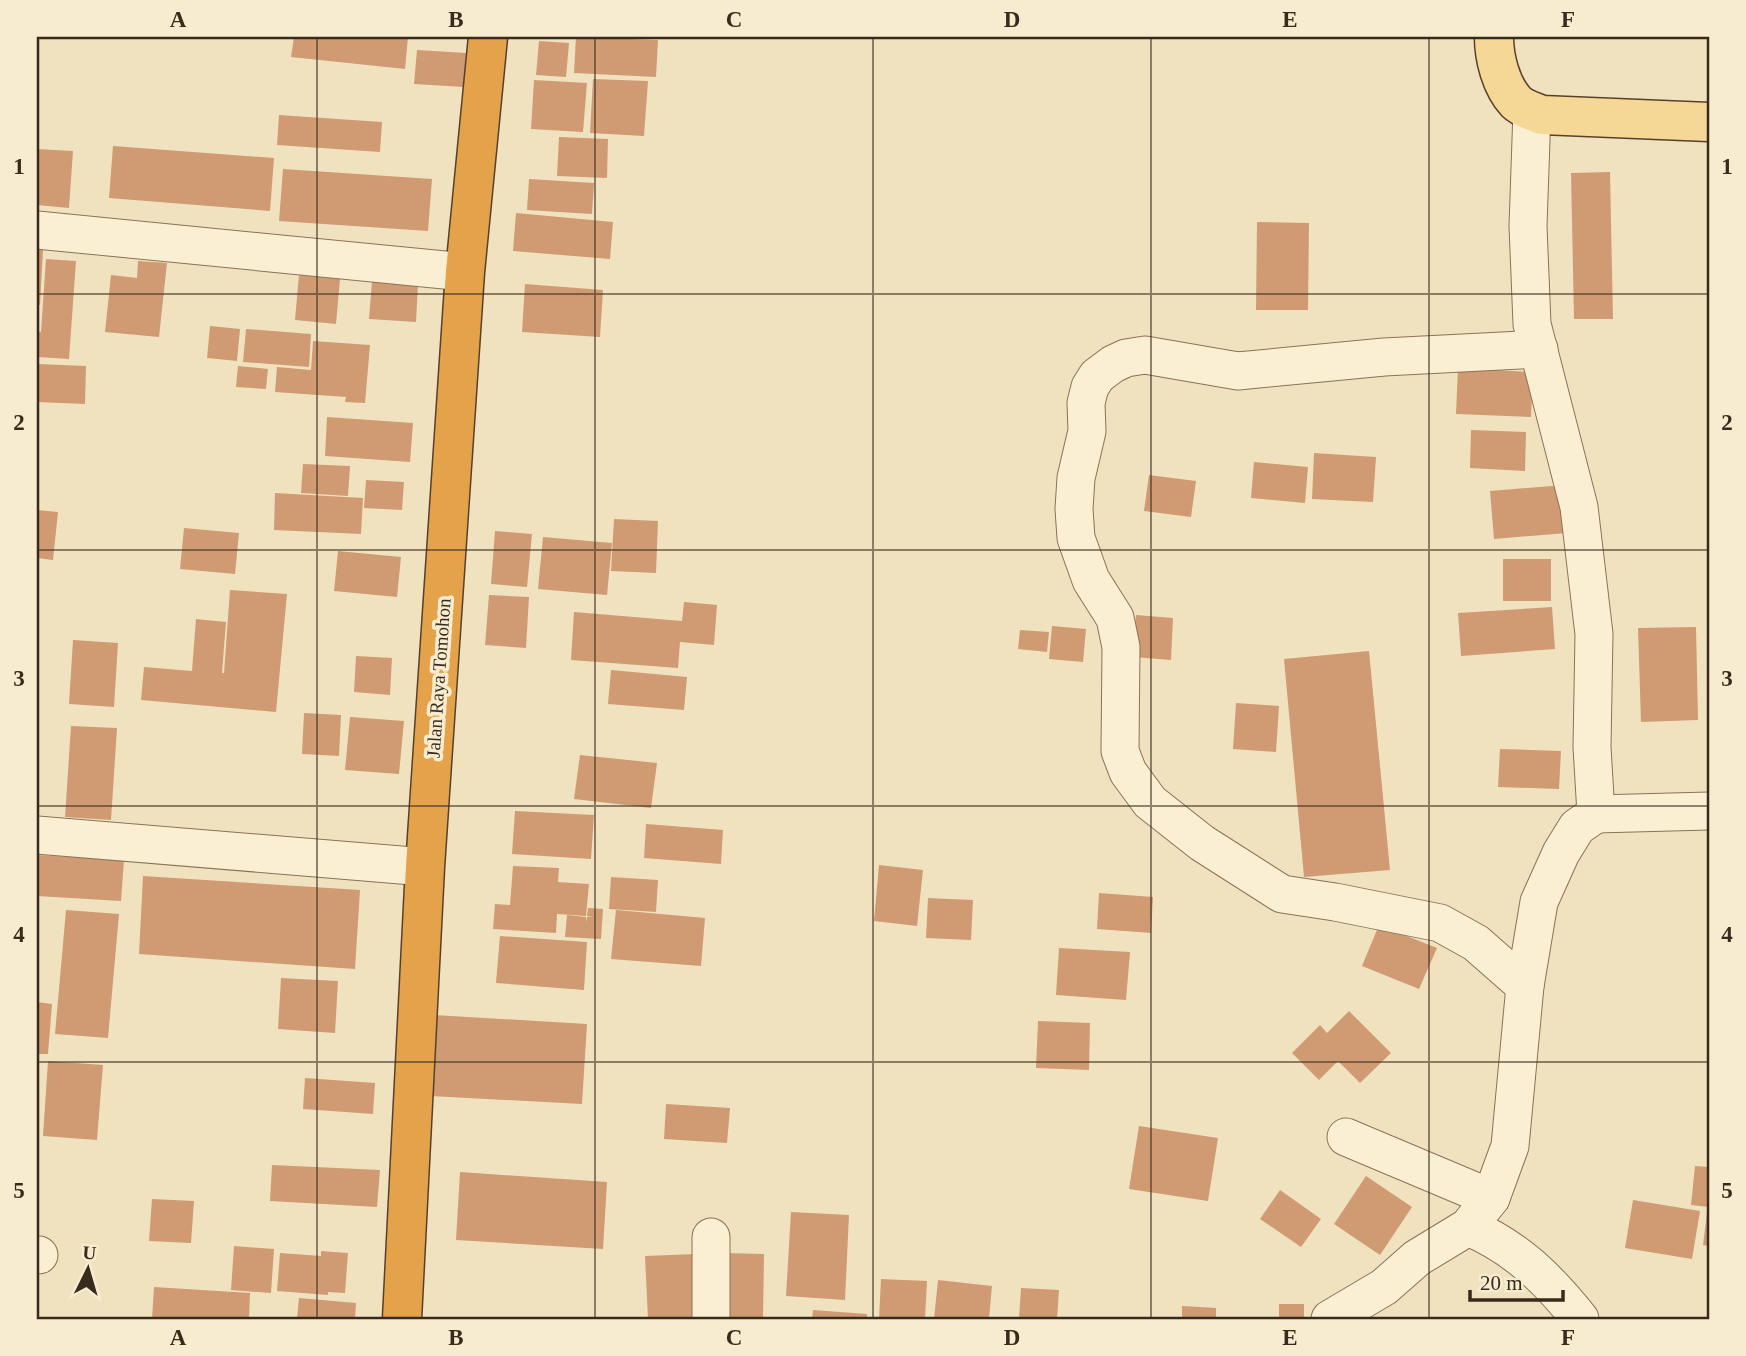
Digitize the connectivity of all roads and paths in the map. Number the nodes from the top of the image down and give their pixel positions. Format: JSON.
{"nodes":[{"id":1,"x":488,"y":37,"type":"edge"},
{"id":2,"x":1494,"y":37,"type":"edge"},
{"id":3,"x":1532,"y":111,"type":"junction"},
{"id":4,"x":1709,"y":122,"type":"edge"},
{"id":5,"x":37,"y":230,"type":"edge"},
{"id":6,"x":465,"y":272,"type":"junction"},
{"id":7,"x":1539,"y":349,"type":"junction"},
{"id":8,"x":1709,"y":811,"type":"edge"},
{"id":9,"x":1596,"y":814,"type":"junction"},
{"id":10,"x":37,"y":835,"type":"edge"},
{"id":11,"x":425,"y":867,"type":"junction"},
{"id":12,"x":1525,"y":986,"type":"junction"},
{"id":13,"x":1346,"y":1137,"type":"dead end"},
{"id":14,"x":1491,"y":1198,"type":"junction"},
{"id":15,"x":1468,"y":1227,"type":"junction"},
{"id":16,"x":711,"y":1237,"type":"dead end"},
{"id":17,"x":402,"y":1319,"type":"edge"},
{"id":18,"x":711,"y":1319,"type":"edge"},
{"id":19,"x":1330,"y":1319,"type":"edge"},
{"id":20,"x":1580,"y":1319,"type":"edge"}],
"edges":[{"from":1,"to":6,"type":"highway","name":"Jalan Raya Tomohon"},
{"from":2,"to":3,"type":"main road"},
{"from":3,"to":4,"type":"main road"},
{"from":3,"to":7,"type":"street"},
{"from":5,"to":6,"type":"street"},
{"from":6,"to":11,"type":"highway","name":"Jalan Raya Tomohon"},
{"from":7,"to":9,"type":"street"},
{"from":7,"to":12,"type":"street"},
{"from":8,"to":9,"type":"street"},
{"from":9,"to":12,"type":"street"},
{"from":10,"to":11,"type":"street"},
{"from":11,"to":17,"type":"highway","name":"Jalan Raya Tomohon"},
{"from":12,"to":14,"type":"street"},
{"from":13,"to":14,"type":"street"},
{"from":14,"to":15,"type":"street"},
{"from":15,"to":19,"type":"street"},
{"from":15,"to":20,"type":"street"},
{"from":16,"to":18,"type":"street"}]}
